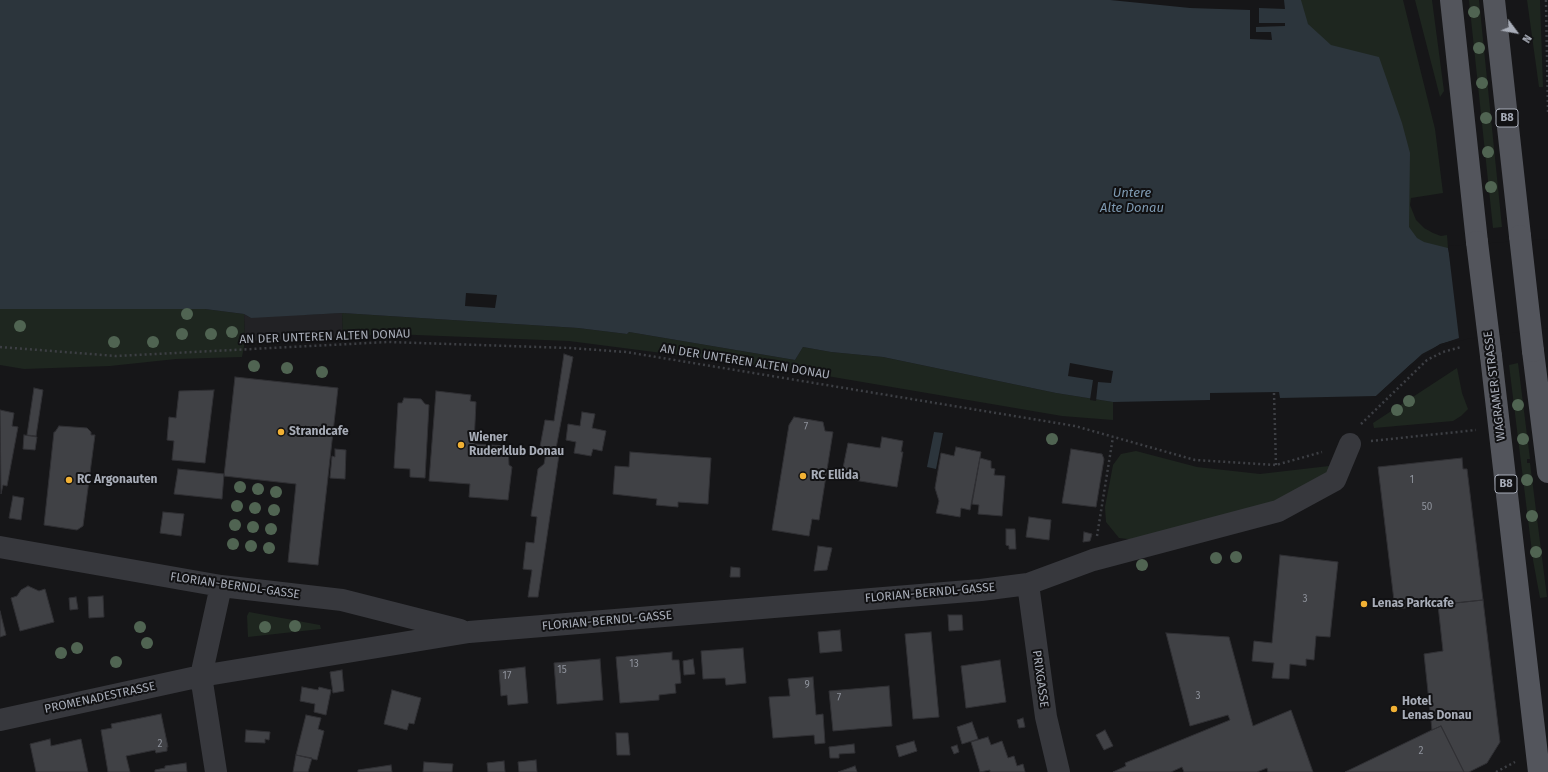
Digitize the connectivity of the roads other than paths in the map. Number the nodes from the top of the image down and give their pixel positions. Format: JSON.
{"nodes":[{"id":1,"x":1451,"y":0,"type":"edge"},
{"id":2,"x":1494,"y":0,"type":"edge"},
{"id":3,"x":1350,"y":444,"type":"road end"},
{"id":4,"x":1548,"y":472,"type":"edge"},
{"id":5,"x":0,"y":547,"type":"edge"},
{"id":6,"x":1028,"y":584,"type":"junction"},
{"id":7,"x":221,"y":586,"type":"junction"},
{"id":8,"x":469,"y":632,"type":"junction"},
{"id":9,"x":201,"y":676,"type":"junction"},
{"id":10,"x":0,"y":720,"type":"edge"},
{"id":11,"x":216,"y":772,"type":"edge"},
{"id":12,"x":1059,"y":772,"type":"edge"},
{"id":13,"x":1539,"y":772,"type":"edge"}],
"edges":[{"from":1,"to":13,"type":"main road","name":"WAGRAMER STRASSE","number":"B8","bridge":true},
{"from":2,"to":4,"type":"main road","number":"B8","bridge":true},
{"from":3,"to":6,"type":"street","name":"FLORIAN-BERNDL-GASSE"},
{"from":5,"to":7,"type":"street","name":"FLORIAN-BERNDL-GASSE"},
{"from":6,"to":8,"type":"street","name":"FLORIAN-BERNDL-GASSE"},
{"from":6,"to":12,"type":"street","name":"PRIXGASSE"},
{"from":7,"to":8,"type":"street","name":"FLORIAN-BERNDL-GASSE"},
{"from":7,"to":9,"type":"street"},
{"from":8,"to":9,"type":"street","name":"FLORIAN-BERNDL-GASSE"},
{"from":9,"to":10,"type":"street","name":"PROMENADESTRASSE"},
{"from":9,"to":11,"type":"street"}]}
